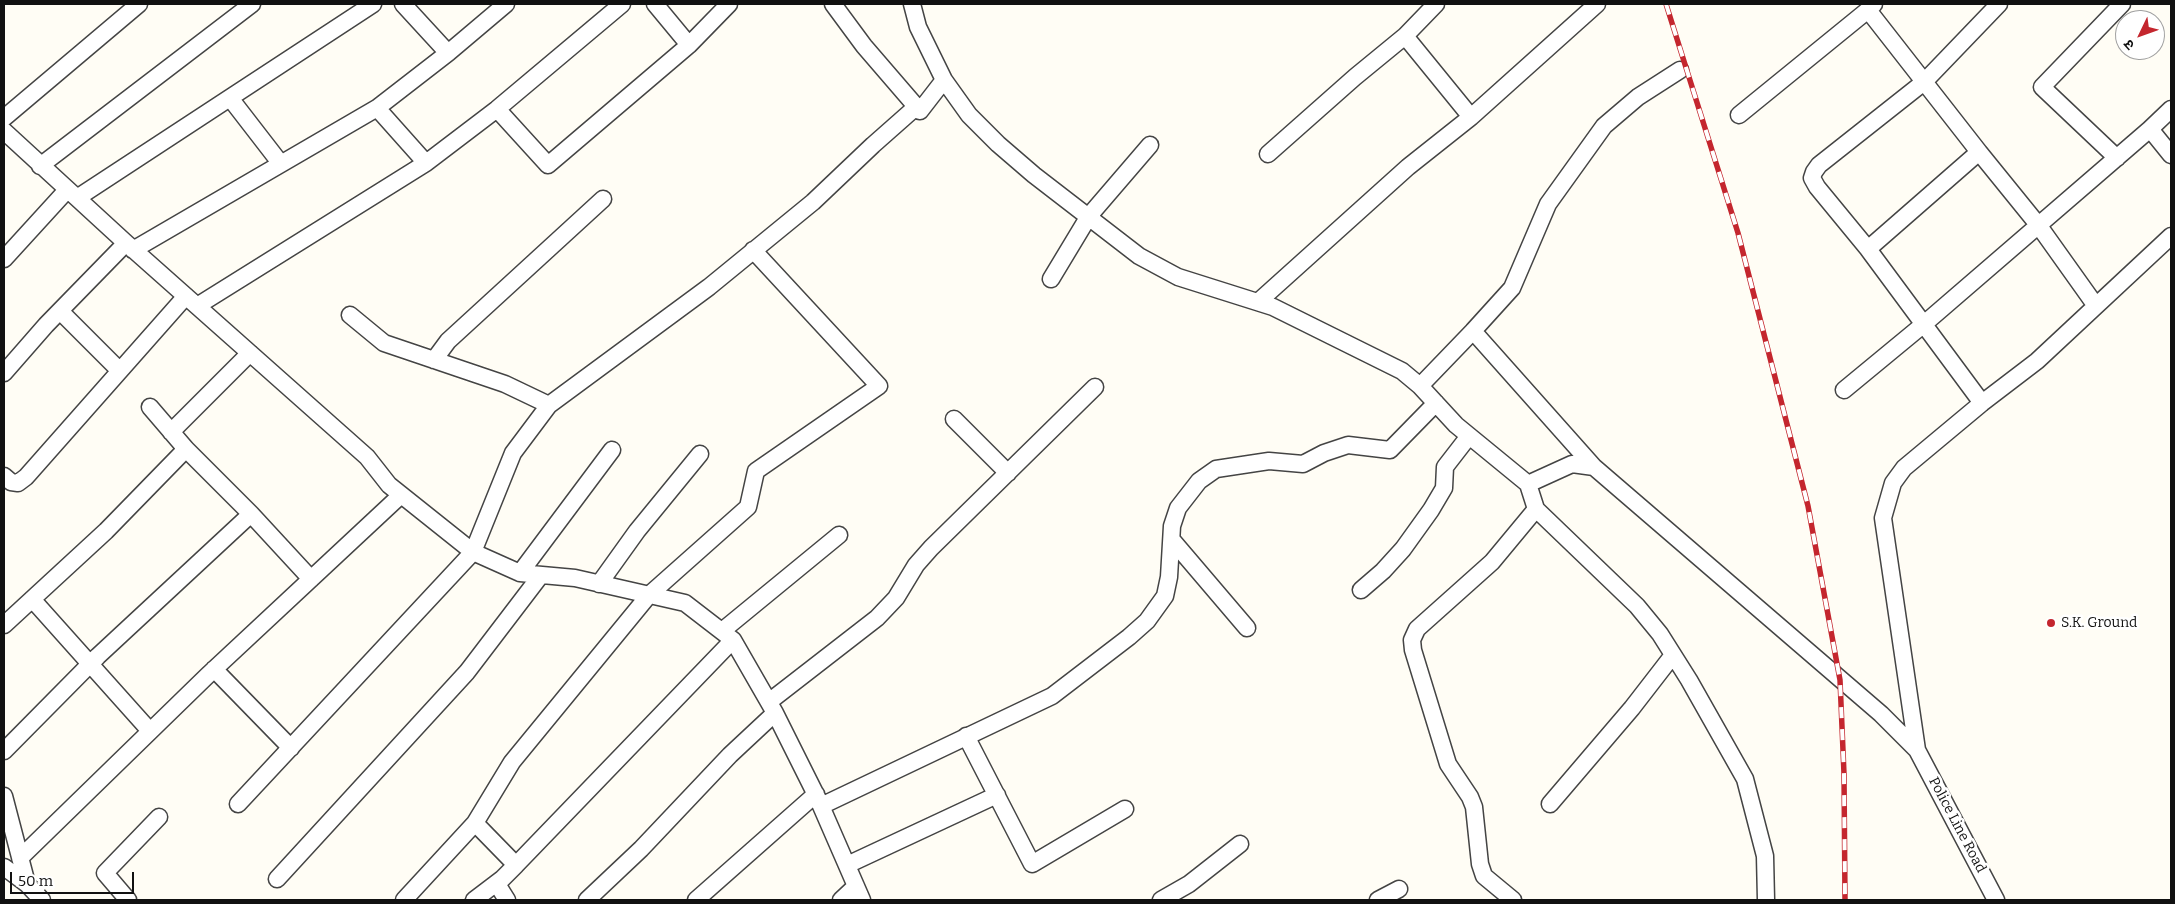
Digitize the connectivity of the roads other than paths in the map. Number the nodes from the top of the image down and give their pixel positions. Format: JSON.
{"nodes":[{"id":1,"x":139,"y":4,"type":"edge"},
{"id":2,"x":252,"y":4,"type":"edge"},
{"id":3,"x":373,"y":4,"type":"edge"},
{"id":4,"x":404,"y":4,"type":"edge"},
{"id":5,"x":506,"y":4,"type":"edge"},
{"id":6,"x":622,"y":4,"type":"edge"},
{"id":7,"x":655,"y":4,"type":"edge"},
{"id":8,"x":729,"y":4,"type":"edge"},
{"id":9,"x":833,"y":4,"type":"edge"},
{"id":10,"x":912,"y":4,"type":"edge"},
{"id":11,"x":1436,"y":4,"type":"edge"},
{"id":12,"x":1597,"y":4,"type":"edge"},
{"id":13,"x":1999,"y":4,"type":"edge"},
{"id":14,"x":2122,"y":4,"type":"edge"},
{"id":15,"x":1871,"y":7,"type":"edge"},
{"id":16,"x":1405,"y":36,"type":"junction"},
{"id":17,"x":689,"y":45,"type":"junction"},
{"id":18,"x":448,"y":53,"type":"junction"},
{"id":19,"x":1680,"y":70,"type":"dead end"},
{"id":20,"x":944,"y":80,"type":"junction"},
{"id":21,"x":1924,"y":82,"type":"junction"},
{"id":22,"x":230,"y":98,"type":"junction"},
{"id":23,"x":916,"y":107,"type":"junction"},
{"id":24,"x":377,"y":108,"type":"junction"},
{"id":25,"x":496,"y":109,"type":"junction"},
{"id":26,"x":2171,"y":109,"type":"edge"},
{"id":27,"x":1739,"y":115,"type":"dead end"},
{"id":28,"x":1471,"y":117,"type":"junction"},
{"id":29,"x":4,"y":118,"type":"edge"},
{"id":30,"x":2150,"y":129,"type":"junction"},
{"id":31,"x":6,"y":139,"type":"edge"},
{"id":32,"x":1150,"y":145,"type":"dead end"},
{"id":33,"x":1979,"y":152,"type":"junction"},
{"id":34,"x":1268,"y":154,"type":"dead end"},
{"id":35,"x":2171,"y":155,"type":"edge"},
{"id":36,"x":2117,"y":158,"type":"junction"},
{"id":37,"x":426,"y":163,"type":"junction"},
{"id":38,"x":281,"y":164,"type":"junction"},
{"id":39,"x":40,"y":166,"type":"junction"},
{"id":40,"x":72,"y":194,"type":"junction"},
{"id":41,"x":603,"y":199,"type":"dead end"},
{"id":42,"x":1089,"y":216,"type":"junction"},
{"id":43,"x":2038,"y":226,"type":"junction"},
{"id":44,"x":2171,"y":236,"type":"edge"},
{"id":45,"x":129,"y":247,"type":"junction"},
{"id":46,"x":1868,"y":249,"type":"junction"},
{"id":47,"x":753,"y":250,"type":"junction"},
{"id":48,"x":4,"y":260,"type":"edge"},
{"id":49,"x":1051,"y":278,"type":"dead end"},
{"id":50,"x":192,"y":301,"type":"junction"},
{"id":51,"x":1258,"y":302,"type":"junction"},
{"id":52,"x":2096,"y":306,"type":"junction"},
{"id":53,"x":60,"y":310,"type":"junction"},
{"id":54,"x":350,"y":315,"type":"dead end"},
{"id":55,"x":1924,"y":324,"type":"junction"},
{"id":56,"x":1473,"y":331,"type":"junction"},
{"id":57,"x":250,"y":353,"type":"junction"},
{"id":58,"x":434,"y":360,"type":"junction"},
{"id":59,"x":119,"y":370,"type":"junction"},
{"id":60,"x":4,"y":373,"type":"edge"},
{"id":61,"x":1095,"y":386,"type":"dead end"},
{"id":62,"x":1420,"y":386,"type":"junction"},
{"id":63,"x":1844,"y":390,"type":"dead end"},
{"id":64,"x":1982,"y":402,"type":"junction"},
{"id":65,"x":1436,"y":403,"type":"junction"},
{"id":66,"x":549,"y":405,"type":"junction"},
{"id":67,"x":150,"y":408,"type":"dead end"},
{"id":68,"x":954,"y":419,"type":"dead end"},
{"id":69,"x":171,"y":432,"type":"junction"},
{"id":70,"x":1469,"y":436,"type":"junction"},
{"id":71,"x":186,"y":449,"type":"junction"},
{"id":72,"x":612,"y":450,"type":"dead end"},
{"id":73,"x":700,"y":454,"type":"dead end"},
{"id":74,"x":1594,"y":467,"type":"junction"},
{"id":75,"x":1008,"y":473,"type":"junction"},
{"id":76,"x":4,"y":476,"type":"edge"},
{"id":77,"x":1528,"y":484,"type":"junction"},
{"id":78,"x":401,"y":495,"type":"junction"},
{"id":79,"x":1536,"y":509,"type":"junction"},
{"id":80,"x":251,"y":514,"type":"junction"},
{"id":81,"x":839,"y":535,"type":"dead end"},
{"id":82,"x":1172,"y":540,"type":"junction"},
{"id":83,"x":473,"y":552,"type":"junction"},
{"id":84,"x":520,"y":573,"type":"junction"},
{"id":85,"x":541,"y":575,"type":"junction"},
{"id":86,"x":311,"y":579,"type":"junction"},
{"id":87,"x":599,"y":584,"type":"junction"},
{"id":88,"x":1361,"y":590,"type":"dead end"},
{"id":89,"x":649,"y":595,"type":"junction"},
{"id":90,"x":32,"y":599,"type":"junction"},
{"id":91,"x":4,"y":625,"type":"edge"},
{"id":92,"x":1247,"y":628,"type":"dead end"},
{"id":93,"x":727,"y":635,"type":"junction"},
{"id":94,"x":1673,"y":655,"type":"junction"},
{"id":95,"x":90,"y":664,"type":"junction"},
{"id":96,"x":214,"y":669,"type":"junction"},
{"id":97,"x":773,"y":707,"type":"junction"},
{"id":98,"x":150,"y":731,"type":"junction"},
{"id":99,"x":966,"y":736,"type":"junction"},
{"id":100,"x":291,"y":748,"type":"junction"},
{"id":101,"x":1917,"y":750,"type":"junction"},
{"id":102,"x":4,"y":751,"type":"edge"},
{"id":103,"x":997,"y":795,"type":"junction"},
{"id":104,"x":4,"y":796,"type":"edge"},
{"id":105,"x":818,"y":800,"type":"junction"},
{"id":106,"x":238,"y":804,"type":"dead end"},
{"id":107,"x":1550,"y":804,"type":"dead end"},
{"id":108,"x":1125,"y":809,"type":"dead end"},
{"id":109,"x":159,"y":817,"type":"dead end"},
{"id":110,"x":474,"y":823,"type":"junction"},
{"id":111,"x":1240,"y":844,"type":"dead end"},
{"id":112,"x":20,"y":858,"type":"junction"},
{"id":113,"x":516,"y":865,"type":"junction"},
{"id":114,"x":848,"y":865,"type":"junction"},
{"id":115,"x":4,"y":867,"type":"edge"},
{"id":116,"x":503,"y":878,"type":"junction"},
{"id":117,"x":277,"y":879,"type":"dead end"},
{"id":118,"x":27,"y":884,"type":"junction"},
{"id":119,"x":1399,"y":889,"type":"dead end"},
{"id":120,"x":859,"y":893,"type":"edge"},
{"id":121,"x":42,"y":900,"type":"edge"},
{"id":122,"x":128,"y":900,"type":"edge"},
{"id":123,"x":404,"y":900,"type":"edge"},
{"id":124,"x":474,"y":900,"type":"edge"},
{"id":125,"x":507,"y":900,"type":"edge"},
{"id":126,"x":587,"y":900,"type":"edge"},
{"id":127,"x":696,"y":900,"type":"edge"},
{"id":128,"x":841,"y":900,"type":"edge"},
{"id":129,"x":1161,"y":900,"type":"edge"},
{"id":130,"x":1378,"y":900,"type":"edge"},
{"id":131,"x":1512,"y":900,"type":"edge"},
{"id":132,"x":1766,"y":900,"type":"edge"},
{"id":133,"x":1996,"y":900,"type":"edge"}],
"edges":[{"from":1,"to":29,"type":"street"},
{"from":2,"to":39,"type":"street"},
{"from":3,"to":22,"type":"street"},
{"from":4,"to":18,"type":"street"},
{"from":5,"to":18,"type":"street"},
{"from":6,"to":25,"type":"street"},
{"from":7,"to":17,"type":"street"},
{"from":8,"to":17,"type":"street"},
{"from":9,"to":23,"type":"street"},
{"from":10,"to":20,"type":"street"},
{"from":11,"to":16,"type":"street"},
{"from":12,"to":28,"type":"street"},
{"from":13,"to":21,"type":"street"},
{"from":14,"to":36,"type":"street"},
{"from":15,"to":21,"type":"street"},
{"from":15,"to":27,"type":"street"},
{"from":16,"to":28,"type":"street"},
{"from":16,"to":34,"type":"street"},
{"from":17,"to":25,"type":"street"},
{"from":18,"to":24,"type":"street"},
{"from":19,"to":56,"type":"street"},
{"from":20,"to":23,"type":"street"},
{"from":20,"to":42,"type":"street"},
{"from":21,"to":33,"type":"street"},
{"from":21,"to":46,"type":"street"},
{"from":22,"to":38,"type":"street"},
{"from":22,"to":40,"type":"street"},
{"from":23,"to":47,"type":"street"},
{"from":24,"to":37,"type":"street"},
{"from":24,"to":38,"type":"street"},
{"from":25,"to":37,"type":"street"},
{"from":26,"to":30,"type":"street"},
{"from":28,"to":51,"type":"street"},
{"from":30,"to":35,"type":"street"},
{"from":30,"to":36,"type":"street"},
{"from":31,"to":39,"type":"street"},
{"from":32,"to":42,"type":"street"},
{"from":33,"to":43,"type":"street"},
{"from":33,"to":46,"type":"street"},
{"from":36,"to":43,"type":"street"},
{"from":37,"to":50,"type":"street"},
{"from":38,"to":45,"type":"street"},
{"from":39,"to":40,"type":"street"},
{"from":40,"to":45,"type":"street"},
{"from":40,"to":48,"type":"street"},
{"from":41,"to":58,"type":"street"},
{"from":42,"to":49,"type":"street"},
{"from":42,"to":51,"type":"street"},
{"from":43,"to":52,"type":"street"},
{"from":43,"to":55,"type":"street"},
{"from":44,"to":52,"type":"street"},
{"from":45,"to":50,"type":"street"},
{"from":45,"to":53,"type":"street"},
{"from":46,"to":55,"type":"street"},
{"from":47,"to":66,"type":"street"},
{"from":47,"to":89,"type":"street"},
{"from":50,"to":57,"type":"street"},
{"from":50,"to":59,"type":"street"},
{"from":51,"to":62,"type":"street"},
{"from":52,"to":64,"type":"street"},
{"from":53,"to":59,"type":"street"},
{"from":53,"to":60,"type":"street"},
{"from":54,"to":58,"type":"street"},
{"from":55,"to":63,"type":"street"},
{"from":55,"to":64,"type":"street"},
{"from":56,"to":62,"type":"street"},
{"from":56,"to":74,"type":"street"},
{"from":57,"to":69,"type":"street"},
{"from":57,"to":78,"type":"street"},
{"from":58,"to":66,"type":"street"},
{"from":59,"to":76,"type":"street"},
{"from":61,"to":75,"type":"street"},
{"from":62,"to":65,"type":"street"},
{"from":64,"to":101,"type":"street"},
{"from":65,"to":70,"type":"street"},
{"from":65,"to":82,"type":"street"},
{"from":66,"to":83,"type":"street"},
{"from":67,"to":69,"type":"street"},
{"from":68,"to":75,"type":"street"},
{"from":69,"to":71,"type":"street"},
{"from":70,"to":77,"type":"street"},
{"from":70,"to":88,"type":"street"},
{"from":71,"to":80,"type":"street"},
{"from":71,"to":90,"type":"street"},
{"from":72,"to":84,"type":"street"},
{"from":73,"to":87,"type":"street"},
{"from":74,"to":77,"type":"street"},
{"from":74,"to":101,"type":"street"},
{"from":75,"to":97,"type":"street"},
{"from":77,"to":79,"type":"street"},
{"from":78,"to":83,"type":"street"},
{"from":78,"to":86,"type":"street"},
{"from":79,"to":94,"type":"street"},
{"from":79,"to":131,"type":"street"},
{"from":80,"to":86,"type":"street"},
{"from":80,"to":95,"type":"street"},
{"from":81,"to":93,"type":"street"},
{"from":82,"to":92,"type":"street"},
{"from":82,"to":99,"type":"street"},
{"from":83,"to":84,"type":"street"},
{"from":83,"to":100,"type":"street"},
{"from":84,"to":85,"type":"street"},
{"from":85,"to":87,"type":"street"},
{"from":85,"to":117,"type":"street"},
{"from":86,"to":96,"type":"street"},
{"from":87,"to":89,"type":"street"},
{"from":89,"to":93,"type":"street"},
{"from":89,"to":110,"type":"street"},
{"from":90,"to":91,"type":"street"},
{"from":90,"to":95,"type":"street"},
{"from":93,"to":97,"type":"street"},
{"from":93,"to":113,"type":"street"},
{"from":94,"to":107,"type":"street"},
{"from":94,"to":132,"type":"street"},
{"from":95,"to":98,"type":"street"},
{"from":95,"to":102,"type":"street"},
{"from":96,"to":98,"type":"street"},
{"from":96,"to":100,"type":"street"},
{"from":97,"to":105,"type":"street"},
{"from":97,"to":126,"type":"street"},
{"from":98,"to":112,"type":"street"},
{"from":99,"to":103,"type":"street"},
{"from":99,"to":105,"type":"street"},
{"from":100,"to":106,"type":"street"},
{"from":101,"to":133,"type":"street","name":"Police Line Road"},
{"from":103,"to":108,"type":"street"},
{"from":103,"to":114,"type":"street"},
{"from":104,"to":112,"type":"street"},
{"from":105,"to":114,"type":"street"},
{"from":105,"to":127,"type":"street"},
{"from":109,"to":122,"type":"street"},
{"from":110,"to":113,"type":"street"},
{"from":110,"to":123,"type":"street"},
{"from":111,"to":129,"type":"street"},
{"from":112,"to":118,"type":"street"},
{"from":113,"to":116,"type":"street"},
{"from":114,"to":120,"type":"street"},
{"from":115,"to":118,"type":"street"},
{"from":116,"to":124,"type":"street"},
{"from":116,"to":125,"type":"street"},
{"from":118,"to":121,"type":"street"},
{"from":119,"to":130,"type":"street"},
{"from":120,"to":128,"type":"street"}]}
